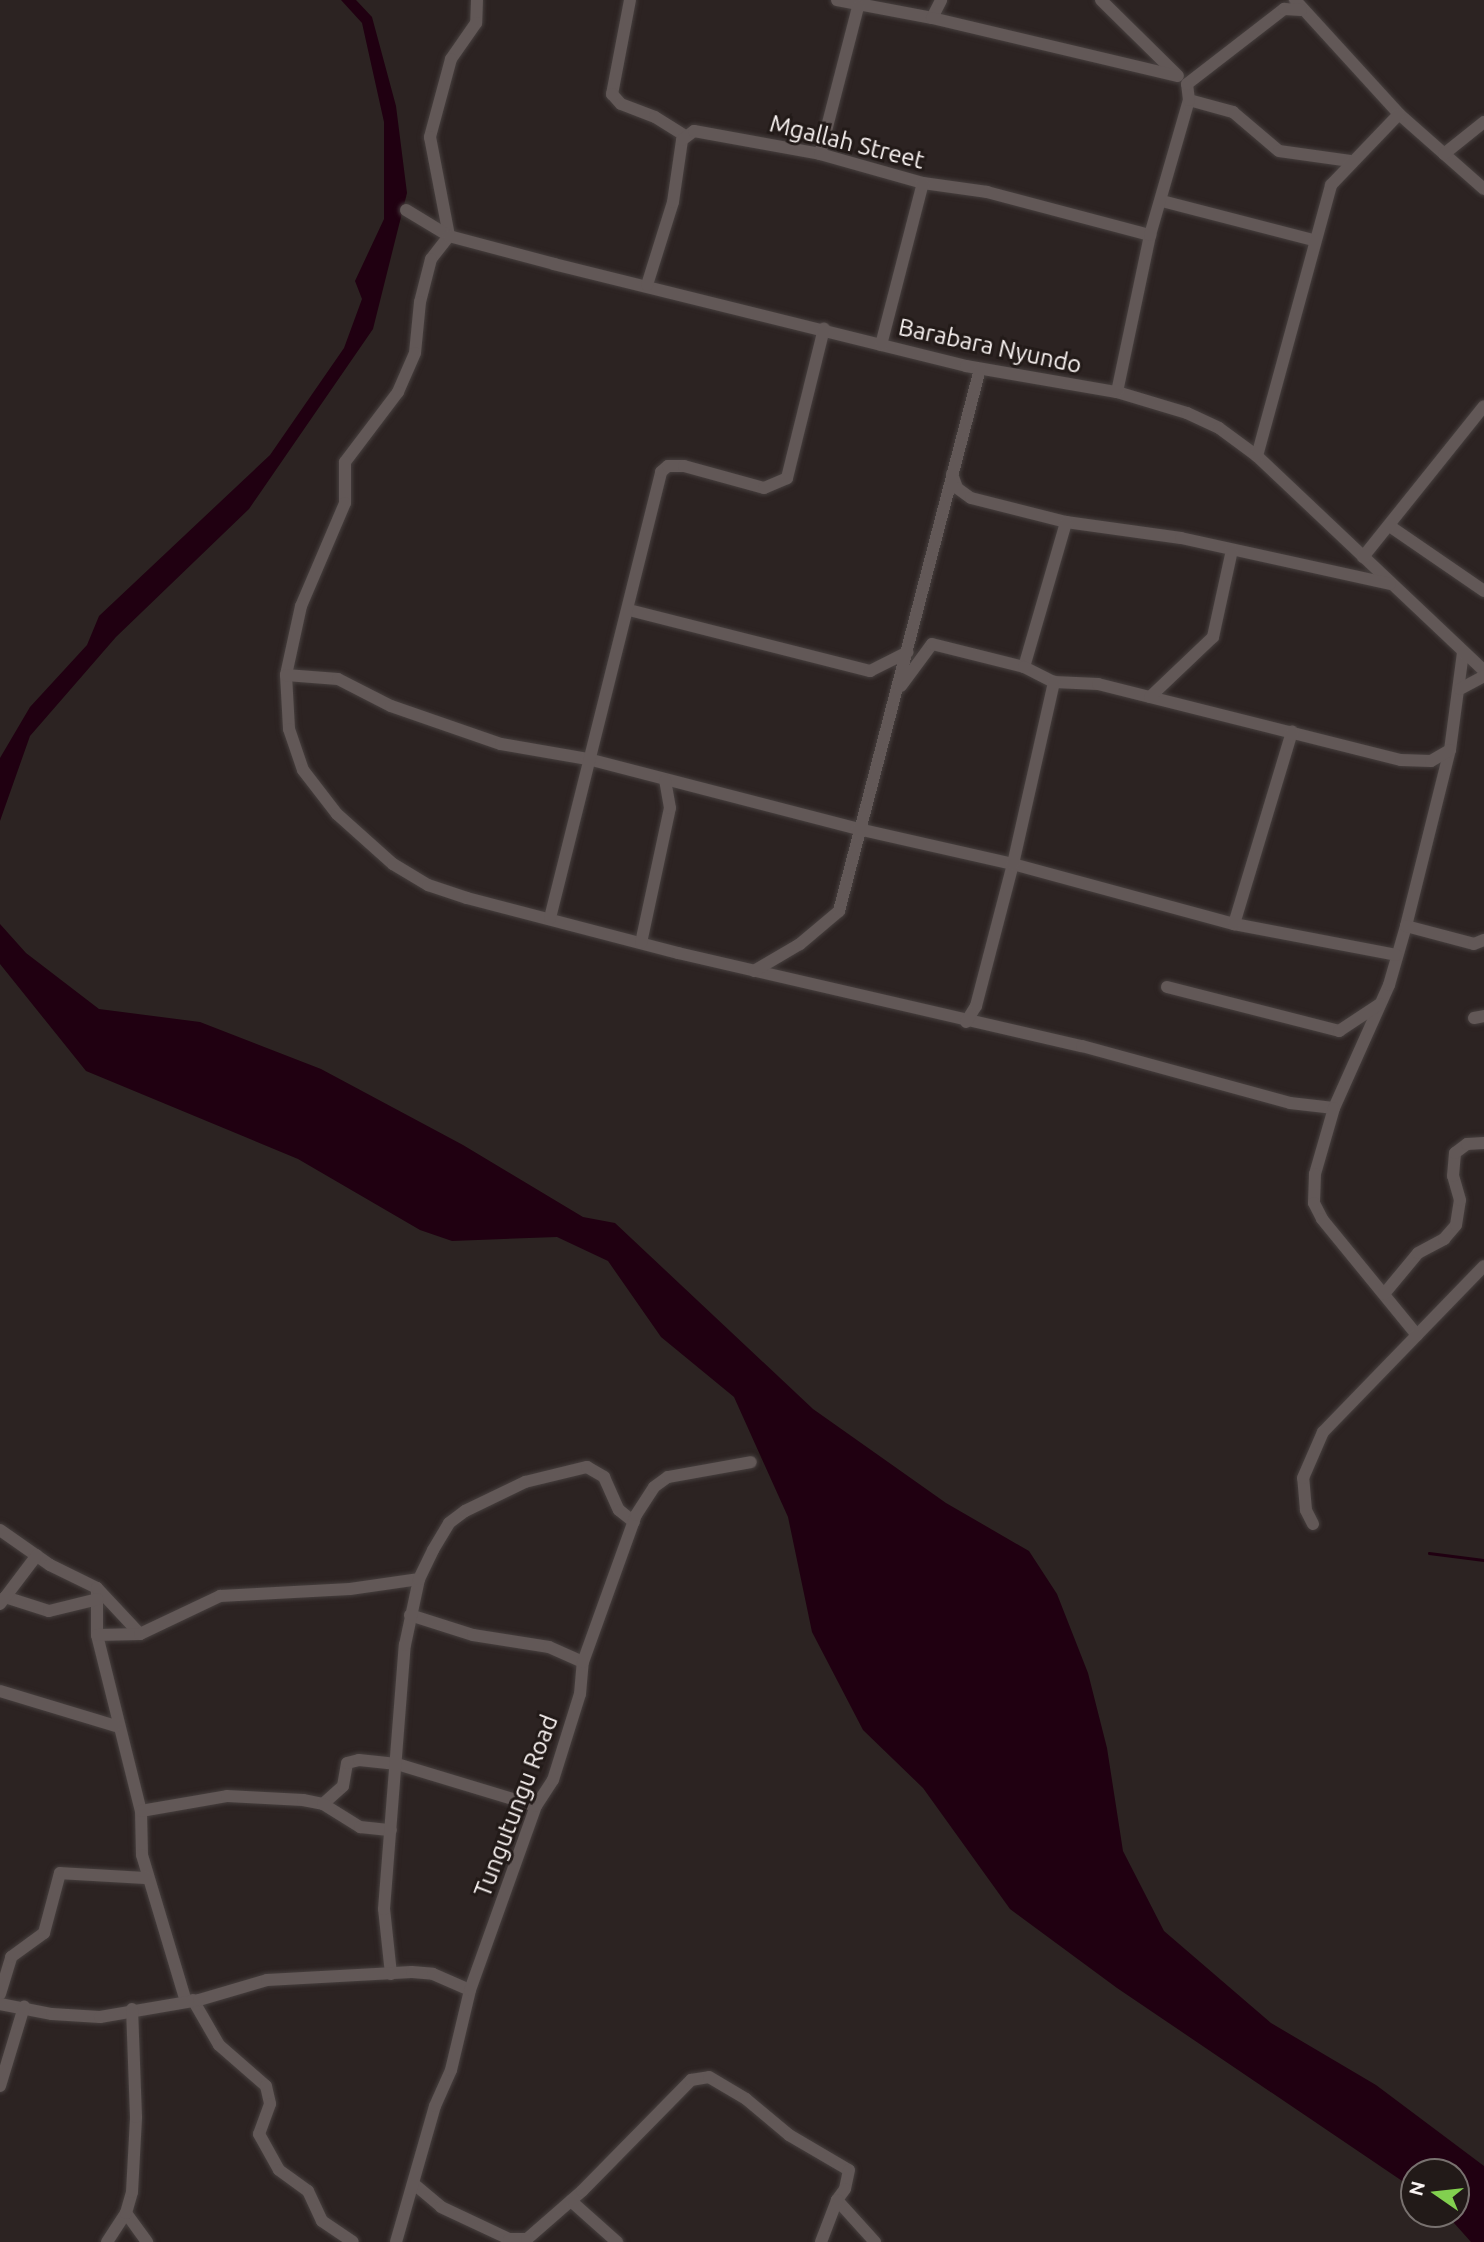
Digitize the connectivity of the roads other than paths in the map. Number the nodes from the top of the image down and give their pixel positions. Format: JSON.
{"nodes":[{"id":1,"x":477,"y":0,"type":"edge"},
{"id":2,"x":630,"y":0,"type":"edge"},
{"id":3,"x":837,"y":0,"type":"edge"},
{"id":4,"x":942,"y":0,"type":"edge"},
{"id":5,"x":1101,"y":0,"type":"edge"},
{"id":6,"x":1286,"y":5,"type":"edge"},
{"id":7,"x":1298,"y":5,"type":"edge"},
{"id":8,"x":858,"y":6,"type":"junction"},
{"id":9,"x":932,"y":18,"type":"junction"},
{"id":10,"x":1182,"y":80,"type":"junction"},
{"id":11,"x":1189,"y":100,"type":"junction"},
{"id":12,"x":1399,"y":114,"type":"junction"},
{"id":13,"x":1484,"y":122,"type":"edge"},
{"id":14,"x":684,"y":135,"type":"junction"},
{"id":15,"x":1444,"y":154,"type":"junction"},
{"id":16,"x":820,"y":155,"type":"junction"},
{"id":17,"x":1350,"y":161,"type":"junction"},
{"id":18,"x":923,"y":183,"type":"junction"},
{"id":19,"x":1484,"y":189,"type":"edge"},
{"id":20,"x":1162,"y":201,"type":"junction"},
{"id":21,"x":406,"y":210,"type":"dead end"},
{"id":22,"x":1150,"y":235,"type":"junction"},
{"id":23,"x":449,"y":236,"type":"junction"},
{"id":24,"x":1313,"y":240,"type":"junction"},
{"id":25,"x":647,"y":285,"type":"junction"},
{"id":26,"x":824,"y":329,"type":"junction"},
{"id":27,"x":881,"y":345,"type":"junction"},
{"id":28,"x":980,"y":369,"type":"junction"},
{"id":29,"x":1117,"y":392,"type":"junction"},
{"id":30,"x":1483,"y":409,"type":"edge"},
{"id":31,"x":1257,"y":456,"type":"junction"},
{"id":32,"x":951,"y":474,"type":"junction"},
{"id":33,"x":1066,"y":522,"type":"junction"},
{"id":34,"x":1391,"y":527,"type":"junction"},
{"id":35,"x":1232,"y":550,"type":"junction"},
{"id":36,"x":1363,"y":556,"type":"junction"},
{"id":37,"x":1390,"y":584,"type":"junction"},
{"id":38,"x":1484,"y":591,"type":"edge"},
{"id":39,"x":629,"y":610,"type":"junction"},
{"id":40,"x":908,"y":652,"type":"junction"},
{"id":41,"x":1463,"y":653,"type":"junction"},
{"id":42,"x":1024,"y":667,"type":"junction"},
{"id":43,"x":1484,"y":674,"type":"edge"},
{"id":44,"x":285,"y":675,"type":"junction"},
{"id":45,"x":1054,"y":682,"type":"junction"},
{"id":46,"x":898,"y":688,"type":"junction"},
{"id":47,"x":1460,"y":689,"type":"junction"},
{"id":48,"x":1150,"y":697,"type":"junction"},
{"id":49,"x":1292,"y":732,"type":"junction"},
{"id":50,"x":1450,"y":750,"type":"junction"},
{"id":51,"x":588,"y":758,"type":"junction"},
{"id":52,"x":664,"y":780,"type":"junction"},
{"id":53,"x":858,"y":829,"type":"junction"},
{"id":54,"x":1013,"y":864,"type":"junction"},
{"id":55,"x":550,"y":918,"type":"junction"},
{"id":56,"x":1234,"y":924,"type":"junction"},
{"id":57,"x":1406,"y":926,"type":"junction"},
{"id":58,"x":1484,"y":940,"type":"edge"},
{"id":59,"x":641,"y":943,"type":"junction"},
{"id":60,"x":1396,"y":955,"type":"junction"},
{"id":61,"x":754,"y":971,"type":"junction"},
{"id":62,"x":1167,"y":987,"type":"dead end"},
{"id":63,"x":1381,"y":1003,"type":"junction"},
{"id":64,"x":966,"y":1022,"type":"junction"},
{"id":65,"x":1334,"y":1108,"type":"junction"},
{"id":66,"x":1484,"y":1143,"type":"edge"},
{"id":67,"x":1484,"y":1266,"type":"edge"},
{"id":68,"x":1384,"y":1294,"type":"junction"},
{"id":69,"x":1417,"y":1335,"type":"junction"},
{"id":70,"x":751,"y":1462,"type":"dead end"},
{"id":71,"x":634,"y":1522,"type":"junction"},
{"id":72,"x":1313,"y":1524,"type":"dead end"},
{"id":73,"x":0,"y":1530,"type":"edge"},
{"id":74,"x":37,"y":1555,"type":"junction"},
{"id":75,"x":419,"y":1579,"type":"junction"},
{"id":76,"x":4,"y":1593,"type":"edge"},
{"id":77,"x":97,"y":1594,"type":"junction"},
{"id":78,"x":410,"y":1615,"type":"junction"},
{"id":79,"x":140,"y":1634,"type":"junction"},
{"id":80,"x":97,"y":1636,"type":"junction"},
{"id":81,"x":583,"y":1662,"type":"junction"},
{"id":82,"x":0,"y":1691,"type":"edge"},
{"id":83,"x":116,"y":1726,"type":"junction"},
{"id":84,"x":397,"y":1764,"type":"junction"},
{"id":85,"x":323,"y":1804,"type":"junction"},
{"id":86,"x":536,"y":1807,"type":"junction"},
{"id":87,"x":141,"y":1811,"type":"junction"},
{"id":88,"x":391,"y":1830,"type":"junction"},
{"id":89,"x":148,"y":1878,"type":"junction"},
{"id":90,"x":391,"y":1974,"type":"junction"},
{"id":91,"x":470,"y":1990,"type":"junction"},
{"id":92,"x":0,"y":1994,"type":"edge"},
{"id":93,"x":190,"y":2001,"type":"junction"},
{"id":94,"x":0,"y":2004,"type":"edge"},
{"id":95,"x":24,"y":2007,"type":"junction"},
{"id":96,"x":132,"y":2009,"type":"junction"},
{"id":97,"x":0,"y":2086,"type":"edge"},
{"id":98,"x":414,"y":2184,"type":"junction"},
{"id":99,"x":837,"y":2200,"type":"junction"},
{"id":100,"x":571,"y":2201,"type":"junction"},
{"id":101,"x":126,"y":2213,"type":"junction"},
{"id":102,"x":107,"y":2242,"type":"edge"},
{"id":103,"x":147,"y":2242,"type":"edge"},
{"id":104,"x":353,"y":2242,"type":"edge"},
{"id":105,"x":396,"y":2242,"type":"edge"},
{"id":106,"x":617,"y":2242,"type":"edge"},
{"id":107,"x":821,"y":2242,"type":"edge"},
{"id":108,"x":875,"y":2242,"type":"edge"}],
"edges":[{"from":1,"to":23,"type":"street"},
{"from":2,"to":14,"type":"street"},
{"from":3,"to":8,"type":"street"},
{"from":4,"to":9,"type":"street"},
{"from":5,"to":10,"type":"street"},
{"from":6,"to":7,"type":"street"},
{"from":6,"to":10,"type":"street"},
{"from":7,"to":12,"type":"street"},
{"from":8,"to":9,"type":"street"},
{"from":8,"to":16,"type":"street"},
{"from":9,"to":10,"type":"street"},
{"from":10,"to":11,"type":"street"},
{"from":11,"to":17,"type":"street"},
{"from":11,"to":20,"type":"street"},
{"from":12,"to":15,"type":"street"},
{"from":12,"to":17,"type":"street"},
{"from":13,"to":15,"type":"street"},
{"from":14,"to":16,"type":"street","name":"Mgallah Street"},
{"from":14,"to":25,"type":"street"},
{"from":15,"to":19,"type":"street"},
{"from":16,"to":18,"type":"street","name":"Mgallah Street"},
{"from":17,"to":24,"type":"street"},
{"from":18,"to":22,"type":"street","name":"Mgallah Street"},
{"from":18,"to":27,"type":"street"},
{"from":20,"to":22,"type":"street"},
{"from":20,"to":24,"type":"street"},
{"from":21,"to":23,"type":"street","name":"Barabara Nyundo"},
{"from":22,"to":29,"type":"street"},
{"from":23,"to":25,"type":"street","name":"Barabara Nyundo"},
{"from":23,"to":44,"type":"street"},
{"from":24,"to":31,"type":"street"},
{"from":25,"to":26,"type":"street","name":"Barabara Nyundo"},
{"from":26,"to":27,"type":"street","name":"Barabara Nyundo"},
{"from":26,"to":39,"type":"street"},
{"from":27,"to":28,"type":"street","name":"Barabara Nyundo"},
{"from":28,"to":29,"type":"street","name":"Barabara Nyundo"},
{"from":28,"to":32,"type":"street"},
{"from":29,"to":31,"type":"street","name":"Barabara Nyundo"},
{"from":30,"to":34,"type":"street"},
{"from":31,"to":36,"type":"street","name":"Barabara Nyundo"},
{"from":32,"to":33,"type":"street"},
{"from":32,"to":40,"type":"street"},
{"from":33,"to":35,"type":"street"},
{"from":33,"to":42,"type":"street"},
{"from":34,"to":36,"type":"street"},
{"from":34,"to":38,"type":"street"},
{"from":35,"to":37,"type":"street"},
{"from":35,"to":48,"type":"street"},
{"from":36,"to":37,"type":"street","name":"Barabara Nyundo"},
{"from":37,"to":41,"type":"street","name":"Barabara Nyundo"},
{"from":39,"to":40,"type":"street"},
{"from":39,"to":51,"type":"street"},
{"from":40,"to":46,"type":"street"},
{"from":41,"to":43,"type":"street","name":"Barabara Nyundo"},
{"from":41,"to":47,"type":"street"},
{"from":42,"to":45,"type":"street"},
{"from":42,"to":46,"type":"street"},
{"from":43,"to":47,"type":"street"},
{"from":44,"to":51,"type":"street"},
{"from":44,"to":55,"type":"street"},
{"from":45,"to":48,"type":"street"},
{"from":45,"to":54,"type":"street"},
{"from":46,"to":53,"type":"street"},
{"from":47,"to":50,"type":"street"},
{"from":48,"to":49,"type":"street"},
{"from":49,"to":50,"type":"street"},
{"from":49,"to":56,"type":"street"},
{"from":50,"to":57,"type":"street"},
{"from":51,"to":52,"type":"street"},
{"from":51,"to":55,"type":"street"},
{"from":52,"to":53,"type":"street"},
{"from":52,"to":59,"type":"street"},
{"from":53,"to":54,"type":"street"},
{"from":53,"to":61,"type":"street"},
{"from":54,"to":56,"type":"street"},
{"from":54,"to":64,"type":"street"},
{"from":55,"to":59,"type":"street"},
{"from":56,"to":60,"type":"street"},
{"from":57,"to":58,"type":"street"},
{"from":57,"to":60,"type":"street"},
{"from":59,"to":61,"type":"street"},
{"from":60,"to":63,"type":"street"},
{"from":61,"to":64,"type":"street"},
{"from":62,"to":63,"type":"street"},
{"from":63,"to":65,"type":"street"},
{"from":64,"to":65,"type":"street"},
{"from":65,"to":68,"type":"street"},
{"from":66,"to":68,"type":"street"},
{"from":67,"to":69,"type":"street"},
{"from":68,"to":69,"type":"street"},
{"from":69,"to":72,"type":"street"},
{"from":70,"to":71,"type":"street","name":"Tungutungu Road"},
{"from":71,"to":75,"type":"street"},
{"from":71,"to":81,"type":"street","name":"Tungutungu Road"},
{"from":73,"to":74,"type":"street"},
{"from":74,"to":76,"type":"street"},
{"from":74,"to":77,"type":"street"},
{"from":75,"to":78,"type":"street"},
{"from":75,"to":79,"type":"street"},
{"from":76,"to":77,"type":"street"},
{"from":77,"to":79,"type":"street"},
{"from":77,"to":80,"type":"street"},
{"from":78,"to":81,"type":"street"},
{"from":78,"to":84,"type":"street"},
{"from":79,"to":80,"type":"street"},
{"from":80,"to":83,"type":"street"},
{"from":81,"to":86,"type":"street","name":"Tungutungu Road"},
{"from":82,"to":83,"type":"street"},
{"from":83,"to":87,"type":"street"},
{"from":84,"to":85,"type":"street"},
{"from":84,"to":86,"type":"street"},
{"from":84,"to":88,"type":"street"},
{"from":85,"to":87,"type":"street"},
{"from":85,"to":88,"type":"street"},
{"from":86,"to":91,"type":"street","name":"Tungutungu Road"},
{"from":87,"to":89,"type":"street"},
{"from":88,"to":90,"type":"street"},
{"from":89,"to":92,"type":"street"},
{"from":89,"to":93,"type":"street"},
{"from":90,"to":91,"type":"street"},
{"from":90,"to":93,"type":"street"},
{"from":91,"to":98,"type":"street","name":"Tungutungu Road"},
{"from":93,"to":96,"type":"street"},
{"from":93,"to":104,"type":"street"},
{"from":94,"to":95,"type":"street"},
{"from":95,"to":96,"type":"street"},
{"from":95,"to":97,"type":"street"},
{"from":96,"to":101,"type":"street"},
{"from":98,"to":100,"type":"street"},
{"from":98,"to":105,"type":"street","name":"Tungutungu Road"},
{"from":99,"to":100,"type":"street"},
{"from":99,"to":107,"type":"street"},
{"from":99,"to":108,"type":"street"},
{"from":100,"to":106,"type":"street"},
{"from":101,"to":102,"type":"street"},
{"from":101,"to":103,"type":"street"}]}
